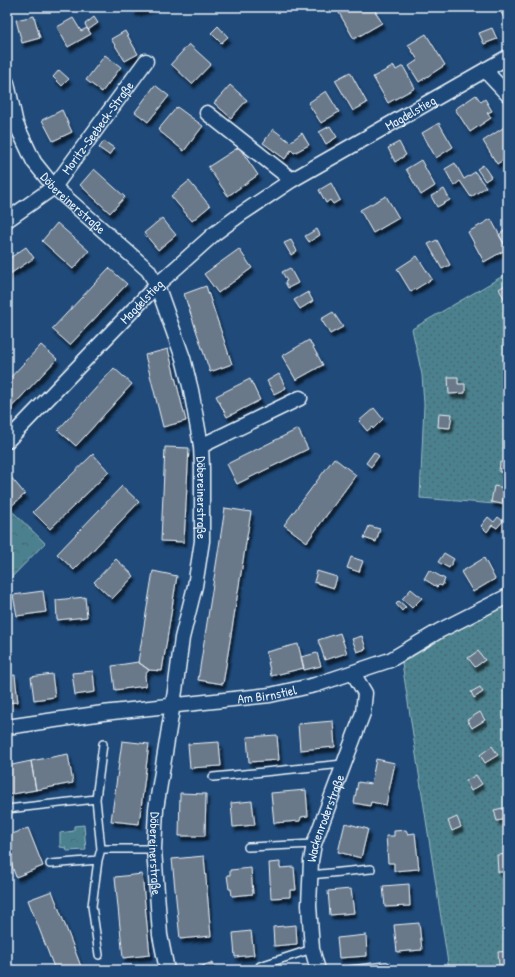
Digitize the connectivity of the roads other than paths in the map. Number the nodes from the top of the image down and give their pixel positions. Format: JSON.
{"nodes":[{"id":1,"x":508,"y":56,"type":"edge"},
{"id":2,"x":146,"y":61,"type":"dead end"},
{"id":3,"x":487,"y":69,"type":"junction"},
{"id":4,"x":7,"y":83,"type":"edge"},
{"id":5,"x":508,"y":95,"type":"edge"},
{"id":6,"x":207,"y":113,"type":"dead end"},
{"id":7,"x":292,"y":180,"type":"junction"},
{"id":8,"x":54,"y":187,"type":"junction"},
{"id":9,"x":7,"y":220,"type":"edge"},
{"id":10,"x":157,"y":285,"type":"junction"},
{"id":11,"x":300,"y":398,"type":"dead end"},
{"id":12,"x":7,"y":441,"type":"edge"},
{"id":13,"x":201,"y":446,"type":"junction"},
{"id":14,"x":508,"y":596,"type":"edge"},
{"id":15,"x":353,"y":673,"type":"junction"},
{"id":16,"x":173,"y":706,"type":"junction"},
{"id":17,"x":7,"y":727,"type":"edge"},
{"id":18,"x":103,"y":744,"type":"dead end"},
{"id":19,"x":343,"y":764,"type":"junction"},
{"id":20,"x":213,"y":777,"type":"dead end"},
{"id":21,"x":96,"y":799,"type":"junction"},
{"id":22,"x":7,"y":809,"type":"edge"},
{"id":23,"x":314,"y":844,"type":"junction"},
{"id":24,"x":248,"y":847,"type":"dead end"},
{"id":25,"x":101,"y":849,"type":"junction"},
{"id":26,"x":154,"y":849,"type":"junction"},
{"id":27,"x":98,"y":860,"type":"junction"},
{"id":28,"x":50,"y":864,"type":"dead end"},
{"id":29,"x":371,"y":869,"type":"dead end"},
{"id":30,"x":310,"y":875,"type":"junction"},
{"id":31,"x":312,"y":949,"type":"junction"},
{"id":32,"x":99,"y":955,"type":"dead end"},
{"id":33,"x":260,"y":966,"type":"dead end"},
{"id":34,"x":386,"y":966,"type":"dead end"},
{"id":35,"x":167,"y":970,"type":"edge"},
{"id":36,"x":318,"y":970,"type":"edge"},
{"id":37,"x":350,"y":970,"type":"edge"}],
"edges":[{"from":1,"to":3,"type":"street","name":"Magdelstieg"},
{"from":2,"to":8,"type":"street","name":"Moritz-Seebeck-Straße"},
{"from":3,"to":5,"type":"street"},
{"from":3,"to":7,"type":"street","name":"Magdelstieg"},
{"from":4,"to":8,"type":"street","name":"Döbereinerstraße"},
{"from":6,"to":7,"type":"street"},
{"from":7,"to":10,"type":"street","name":"Magdelstieg"},
{"from":8,"to":9,"type":"street","name":"Moritz-Seebeck-Straße"},
{"from":8,"to":10,"type":"street","name":"Döbereinerstraße"},
{"from":10,"to":12,"type":"street","name":"Magdelstieg"},
{"from":10,"to":13,"type":"street","name":"Döbereinerstraße"},
{"from":11,"to":13,"type":"street"},
{"from":13,"to":16,"type":"street","name":"Döbereinerstraße"},
{"from":14,"to":15,"type":"street","name":"Am Birnstiel"},
{"from":15,"to":16,"type":"street","name":"Am Birnstiel"},
{"from":15,"to":19,"type":"street","name":"Wackenroderstraße"},
{"from":16,"to":17,"type":"street","name":"Am Birnstiel"},
{"from":16,"to":26,"type":"street","name":"Döbereinerstraße"},
{"from":18,"to":21,"type":"lane"},
{"from":19,"to":20,"type":"lane"},
{"from":19,"to":23,"type":"street","name":"Wackenroderstraße"},
{"from":21,"to":22,"type":"lane"},
{"from":21,"to":25,"type":"lane"},
{"from":23,"to":24,"type":"lane"},
{"from":23,"to":30,"type":"street","name":"Wackenroderstraße"},
{"from":25,"to":26,"type":"lane"},
{"from":25,"to":27,"type":"lane"},
{"from":26,"to":35,"type":"street","name":"Döbereinerstraße"},
{"from":27,"to":28,"type":"lane"},
{"from":27,"to":32,"type":"lane"},
{"from":29,"to":30,"type":"lane"},
{"from":30,"to":31,"type":"street","name":"Wackenroderstraße"},
{"from":31,"to":33,"type":"lane"},
{"from":31,"to":36,"type":"street","name":"Wackenroderstraße"},
{"from":34,"to":37,"type":"lane"}]}
